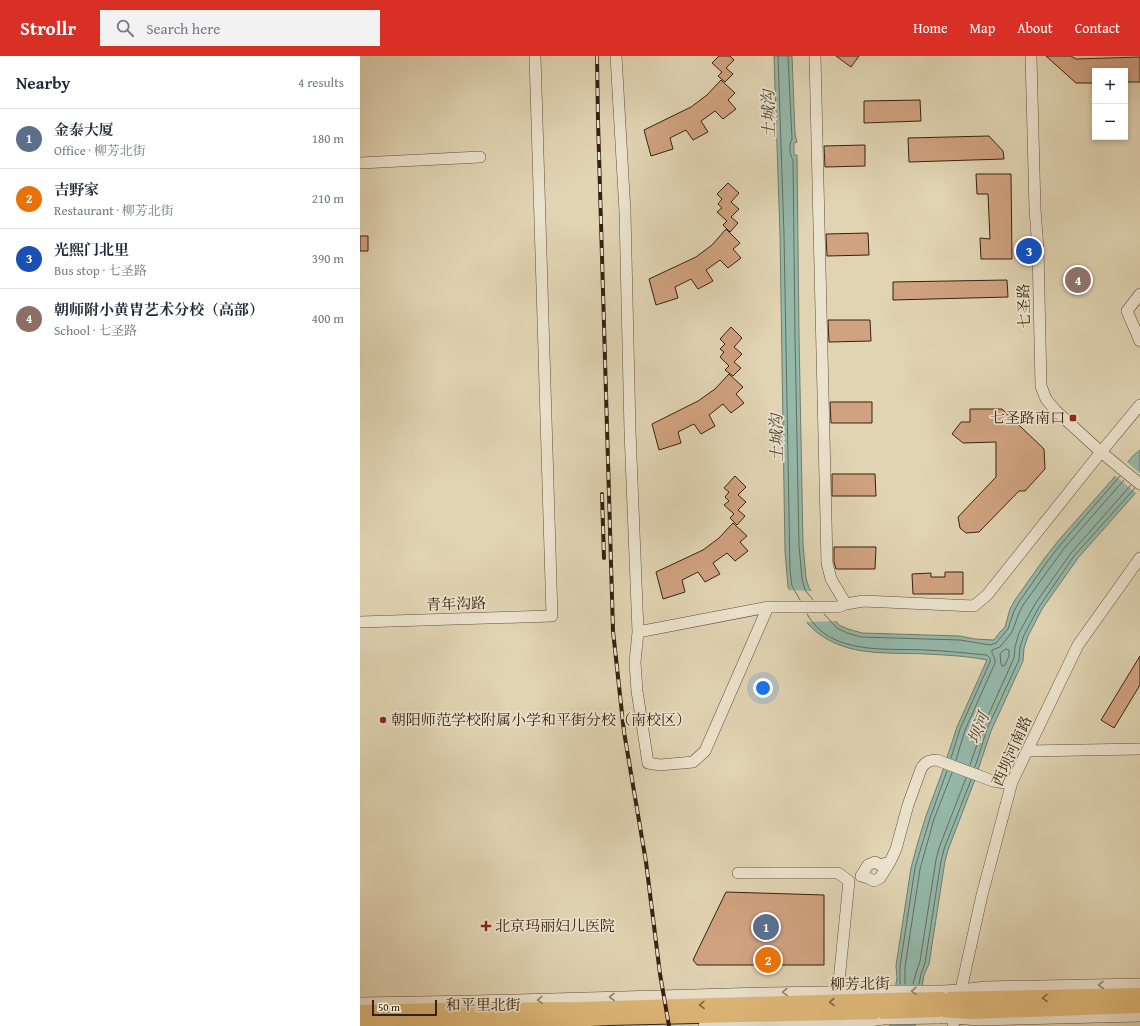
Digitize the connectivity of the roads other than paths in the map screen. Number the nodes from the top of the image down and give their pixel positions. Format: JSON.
{"nodes":[{"id":1,"x":535,"y":56,"type":"edge"},
{"id":2,"x":616,"y":56,"type":"edge"},
{"id":3,"x":815,"y":56,"type":"edge"},
{"id":4,"x":1031,"y":56,"type":"edge"},
{"id":5,"x":480,"y":157,"type":"dead end"},
{"id":6,"x":360,"y":163,"type":"edge"},
{"id":7,"x":1140,"y":294,"type":"edge"},
{"id":8,"x":1140,"y":341,"type":"edge"},
{"id":9,"x":1140,"y":405,"type":"edge"},
{"id":10,"x":1104,"y":454,"type":"junction"},
{"id":11,"x":1140,"y":484,"type":"edge"},
{"id":12,"x":1140,"y":558,"type":"edge"},
{"id":13,"x":842,"y":605,"type":"junction"},
{"id":14,"x":768,"y":608,"type":"junction"},
{"id":15,"x":360,"y":622,"type":"edge"},
{"id":16,"x":638,"y":632,"type":"junction"},
{"id":17,"x":1140,"y":749,"type":"edge"},
{"id":18,"x":1027,"y":752,"type":"junction"},
{"id":19,"x":1011,"y":784,"type":"junction"},
{"id":20,"x":738,"y":873,"type":"dead end"},
{"id":21,"x":849,"y":881,"type":"junction"},
{"id":22,"x":1140,"y":984,"type":"edge"},
{"id":23,"x":838,"y":991,"type":"junction"},
{"id":24,"x":1140,"y":995,"type":"edge"},
{"id":25,"x":360,"y":1003,"type":"edge"},
{"id":26,"x":940,"y":1005,"type":"junction"},
{"id":27,"x":884,"y":1006,"type":"junction"},
{"id":28,"x":957,"y":1009,"type":"edge"},
{"id":29,"x":360,"y":1012,"type":"edge"},
{"id":30,"x":581,"y":1013,"type":"edge"},
{"id":31,"x":1130,"y":1014,"type":"edge"},
{"id":32,"x":1140,"y":1016,"type":"edge"},
{"id":33,"x":870,"y":1023,"type":"edge"},
{"id":34,"x":360,"y":1024,"type":"edge"},
{"id":35,"x":704,"y":1026,"type":"edge"}],
"edges":[{"from":1,"to":15,"type":"street","name":"青年沟路"},
{"from":2,"to":16,"type":"street"},
{"from":3,"to":13,"type":"street"},
{"from":4,"to":10,"type":"street","name":"七圣路"},
{"from":5,"to":6,"type":"street"},
{"from":7,"to":8,"type":"street"},
{"from":9,"to":10,"type":"street"},
{"from":10,"to":11,"type":"street","name":"七圣路"},
{"from":10,"to":13,"type":"street"},
{"from":12,"to":18,"type":"street","name":"西坝河南路"},
{"from":13,"to":14,"type":"street"},
{"from":14,"to":16,"type":"street"},
{"from":14,"to":16,"type":"street"},
{"from":17,"to":18,"type":"street"},
{"from":18,"to":19,"type":"street","name":"西坝河南路"},
{"from":19,"to":21,"type":"street"},
{"from":19,"to":28,"type":"street","name":"西坝河南路"},
{"from":20,"to":21,"type":"street"},
{"from":21,"to":23,"type":"street"},
{"from":22,"to":28,"type":"street","one_way":true},
{"from":23,"to":27,"type":"street"},
{"from":23,"to":30,"type":"street","one_way":true},
{"from":24,"to":28,"type":"main road","name":"柳芳北街","one_way":true},
{"from":30,"to":25,"type":"street","one_way":true},
{"from":26,"to":27,"type":"main road","name":"柳芳北街","bridge":true},
{"from":26,"to":27,"type":"street","one_way":true,"bridge":true},
{"from":26,"to":28,"type":"main road","name":"柳芳北街"},
{"from":26,"to":28,"type":"street"},
{"from":27,"to":30,"type":"main road","name":"柳芳北街"},
{"from":27,"to":33,"type":"street"},
{"from":28,"to":31,"type":"main road","name":"柳芳北街"},
{"from":29,"to":30,"type":"main road","name":"和平里北街"},
{"from":30,"to":34,"type":"main road","name":"和平里北街"},
{"from":31,"to":32,"type":"street"},
{"from":33,"to":35,"type":"street"}]}
